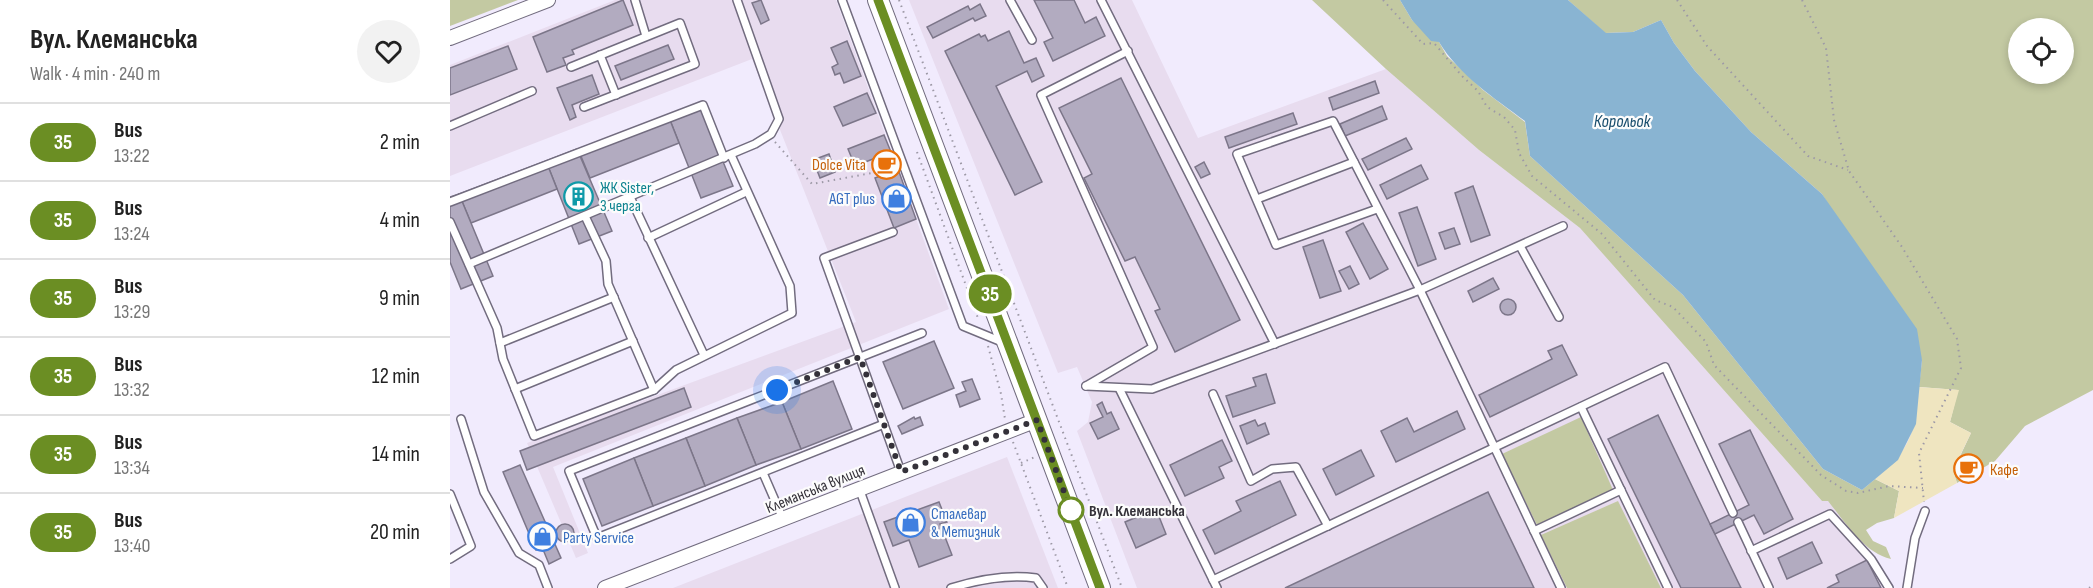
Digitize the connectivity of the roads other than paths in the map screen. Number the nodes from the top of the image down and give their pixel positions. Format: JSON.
{"nodes":[{"id":1,"x":548,"y":0,"type":"edge"},
{"id":2,"x":635,"y":0,"type":"edge"},
{"id":3,"x":737,"y":0,"type":"edge"},
{"id":4,"x":842,"y":0,"type":"edge"},
{"id":5,"x":878,"y":0,"type":"edge"},
{"id":6,"x":1010,"y":0,"type":"edge"},
{"id":7,"x":1101,"y":0,"type":"edge"},
{"id":8,"x":646,"y":36,"type":"junction"},
{"id":9,"x":450,"y":38,"type":"edge"},
{"id":10,"x":1032,"y":40,"type":"dead end"},
{"id":11,"x":1128,"y":51,"type":"junction"},
{"id":12,"x":600,"y":55,"type":"junction"},
{"id":13,"x":571,"y":66,"type":"dead end"},
{"id":14,"x":532,"y":91,"type":"dead end"},
{"id":15,"x":616,"y":95,"type":"junction"},
{"id":16,"x":584,"y":107,"type":"dead end"},
{"id":17,"x":450,"y":126,"type":"edge"},
{"id":18,"x":728,"y":156,"type":"junction"},
{"id":19,"x":1354,"y":162,"type":"junction"},
{"id":20,"x":746,"y":192,"type":"junction"},
{"id":21,"x":630,"y":197,"type":"junction"},
{"id":22,"x":1257,"y":199,"type":"junction"},
{"id":23,"x":450,"y":201,"type":"edge"},
{"id":24,"x":1377,"y":209,"type":"junction"},
{"id":25,"x":585,"y":216,"type":"junction"},
{"id":26,"x":450,"y":222,"type":"edge"},
{"id":27,"x":1563,"y":226,"type":"dead end"},
{"id":28,"x":893,"y":232,"type":"dead end"},
{"id":29,"x":648,"y":238,"type":"junction"},
{"id":30,"x":1520,"y":246,"type":"junction"},
{"id":31,"x":469,"y":264,"type":"junction"},
{"id":32,"x":1420,"y":290,"type":"junction"},
{"id":33,"x":614,"y":297,"type":"junction"},
{"id":34,"x":1559,"y":317,"type":"dead end"},
{"id":35,"x":922,"y":333,"type":"dead end"},
{"id":36,"x":633,"y":341,"type":"junction"},
{"id":37,"x":500,"y":342,"type":"junction"},
{"id":38,"x":1275,"y":344,"type":"junction"},
{"id":39,"x":1009,"y":345,"type":"junction"},
{"id":40,"x":704,"y":355,"type":"junction"},
{"id":41,"x":860,"y":357,"type":"junction"},
{"id":42,"x":1119,"y":388,"type":"junction"},
{"id":43,"x":515,"y":389,"type":"junction"},
{"id":44,"x":654,"y":390,"type":"junction"},
{"id":45,"x":1213,"y":394,"type":"dead end"},
{"id":46,"x":1581,"y":407,"type":"junction"},
{"id":47,"x":461,"y":419,"type":"dead end"},
{"id":48,"x":1037,"y":420,"type":"junction"},
{"id":49,"x":884,"y":424,"type":"junction"},
{"id":50,"x":1494,"y":448,"type":"junction"},
{"id":51,"x":901,"y":472,"type":"junction"},
{"id":52,"x":763,"y":473,"type":"junction"},
{"id":53,"x":860,"y":488,"type":"junction"},
{"id":54,"x":1621,"y":490,"type":"junction"},
{"id":55,"x":450,"y":494,"type":"edge"},
{"id":56,"x":1925,"y":511,"type":"road end"},
{"id":57,"x":1733,"y":513,"type":"dead end"},
{"id":58,"x":783,"y":519,"type":"junction"},
{"id":59,"x":1738,"y":522,"type":"dead end"},
{"id":60,"x":1328,"y":526,"type":"junction"},
{"id":61,"x":1534,"y":531,"type":"junction"},
{"id":62,"x":1751,"y":551,"type":"junction"},
{"id":63,"x":450,"y":559,"type":"edge"},
{"id":64,"x":1213,"y":580,"type":"junction"},
{"id":65,"x":548,"y":588,"type":"edge"},
{"id":66,"x":606,"y":588,"type":"edge"},
{"id":67,"x":896,"y":588,"type":"edge"},
{"id":68,"x":951,"y":588,"type":"edge"},
{"id":69,"x":1043,"y":588,"type":"edge"},
{"id":70,"x":1100,"y":588,"type":"edge"},
{"id":71,"x":1217,"y":588,"type":"edge"},
{"id":72,"x":1561,"y":588,"type":"edge"},
{"id":73,"x":1668,"y":588,"type":"edge"},
{"id":74,"x":1769,"y":588,"type":"edge"},
{"id":75,"x":1889,"y":588,"type":"edge"},
{"id":76,"x":1907,"y":588,"type":"edge"}],
"edges":[{"from":1,"to":9,"type":"street"},
{"from":2,"to":8,"type":"lane"},
{"from":3,"to":18,"type":"lane"},
{"from":4,"to":39,"type":"lane"},
{"from":5,"to":39,"type":"street"},
{"from":6,"to":10,"type":"lane"},
{"from":7,"to":11,"type":"lane"},
{"from":8,"to":12,"type":"lane"},
{"from":8,"to":15,"type":"lane"},
{"from":11,"to":38,"type":"lane"},
{"from":11,"to":42,"type":"lane"},
{"from":12,"to":13,"type":"lane"},
{"from":12,"to":15,"type":"lane"},
{"from":14,"to":17,"type":"lane"},
{"from":15,"to":16,"type":"lane"},
{"from":18,"to":20,"type":"lane"},
{"from":18,"to":21,"type":"lane"},
{"from":18,"to":23,"type":"lane"},
{"from":19,"to":22,"type":"lane"},
{"from":19,"to":22,"type":"lane"},
{"from":19,"to":24,"type":"lane"},
{"from":20,"to":29,"type":"lane"},
{"from":20,"to":40,"type":"lane"},
{"from":21,"to":25,"type":"lane"},
{"from":21,"to":29,"type":"lane"},
{"from":22,"to":24,"type":"lane"},
{"from":24,"to":32,"type":"lane"},
{"from":25,"to":31,"type":"lane"},
{"from":25,"to":33,"type":"lane"},
{"from":26,"to":31,"type":"lane"},
{"from":27,"to":30,"type":"lane"},
{"from":28,"to":41,"type":"lane"},
{"from":29,"to":40,"type":"lane"},
{"from":30,"to":32,"type":"lane"},
{"from":30,"to":34,"type":"lane"},
{"from":31,"to":37,"type":"lane"},
{"from":32,"to":38,"type":"lane"},
{"from":32,"to":50,"type":"lane"},
{"from":33,"to":36,"type":"lane"},
{"from":33,"to":37,"type":"lane"},
{"from":35,"to":41,"type":"lane"},
{"from":36,"to":43,"type":"lane"},
{"from":36,"to":44,"type":"lane"},
{"from":37,"to":43,"type":"lane"},
{"from":38,"to":42,"type":"lane"},
{"from":39,"to":48,"type":"street"},
{"from":40,"to":44,"type":"lane"},
{"from":41,"to":49,"type":"lane"},
{"from":41,"to":52,"type":"lane"},
{"from":42,"to":64,"type":"lane"},
{"from":43,"to":44,"type":"lane"},
{"from":45,"to":60,"type":"lane"},
{"from":46,"to":50,"type":"lane"},
{"from":46,"to":54,"type":"lane"},
{"from":46,"to":57,"type":"lane"},
{"from":47,"to":65,"type":"lane"},
{"from":48,"to":51,"type":"street","name":"Клеманська вулиця"},
{"from":48,"to":70,"type":"street"},
{"from":49,"to":51,"type":"lane"},
{"from":49,"to":52,"type":"lane"},
{"from":50,"to":60,"type":"lane"},
{"from":50,"to":61,"type":"lane"},
{"from":51,"to":53,"type":"street","name":"Клеманська вулиця"},
{"from":52,"to":58,"type":"lane"},
{"from":53,"to":58,"type":"street","name":"Клеманська вулиця"},
{"from":53,"to":67,"type":"lane"},
{"from":54,"to":61,"type":"lane"},
{"from":54,"to":73,"type":"lane"},
{"from":55,"to":63,"type":"lane"},
{"from":56,"to":76,"type":"lane"},
{"from":58,"to":66,"type":"street","name":"Клеманська вулиця"},
{"from":59,"to":62,"type":"lane"},
{"from":60,"to":64,"type":"lane"},
{"from":61,"to":72,"type":"lane"},
{"from":62,"to":74,"type":"lane"},
{"from":62,"to":75,"type":"lane"},
{"from":64,"to":71,"type":"lane"},
{"from":68,"to":69,"type":"lane"}]}
